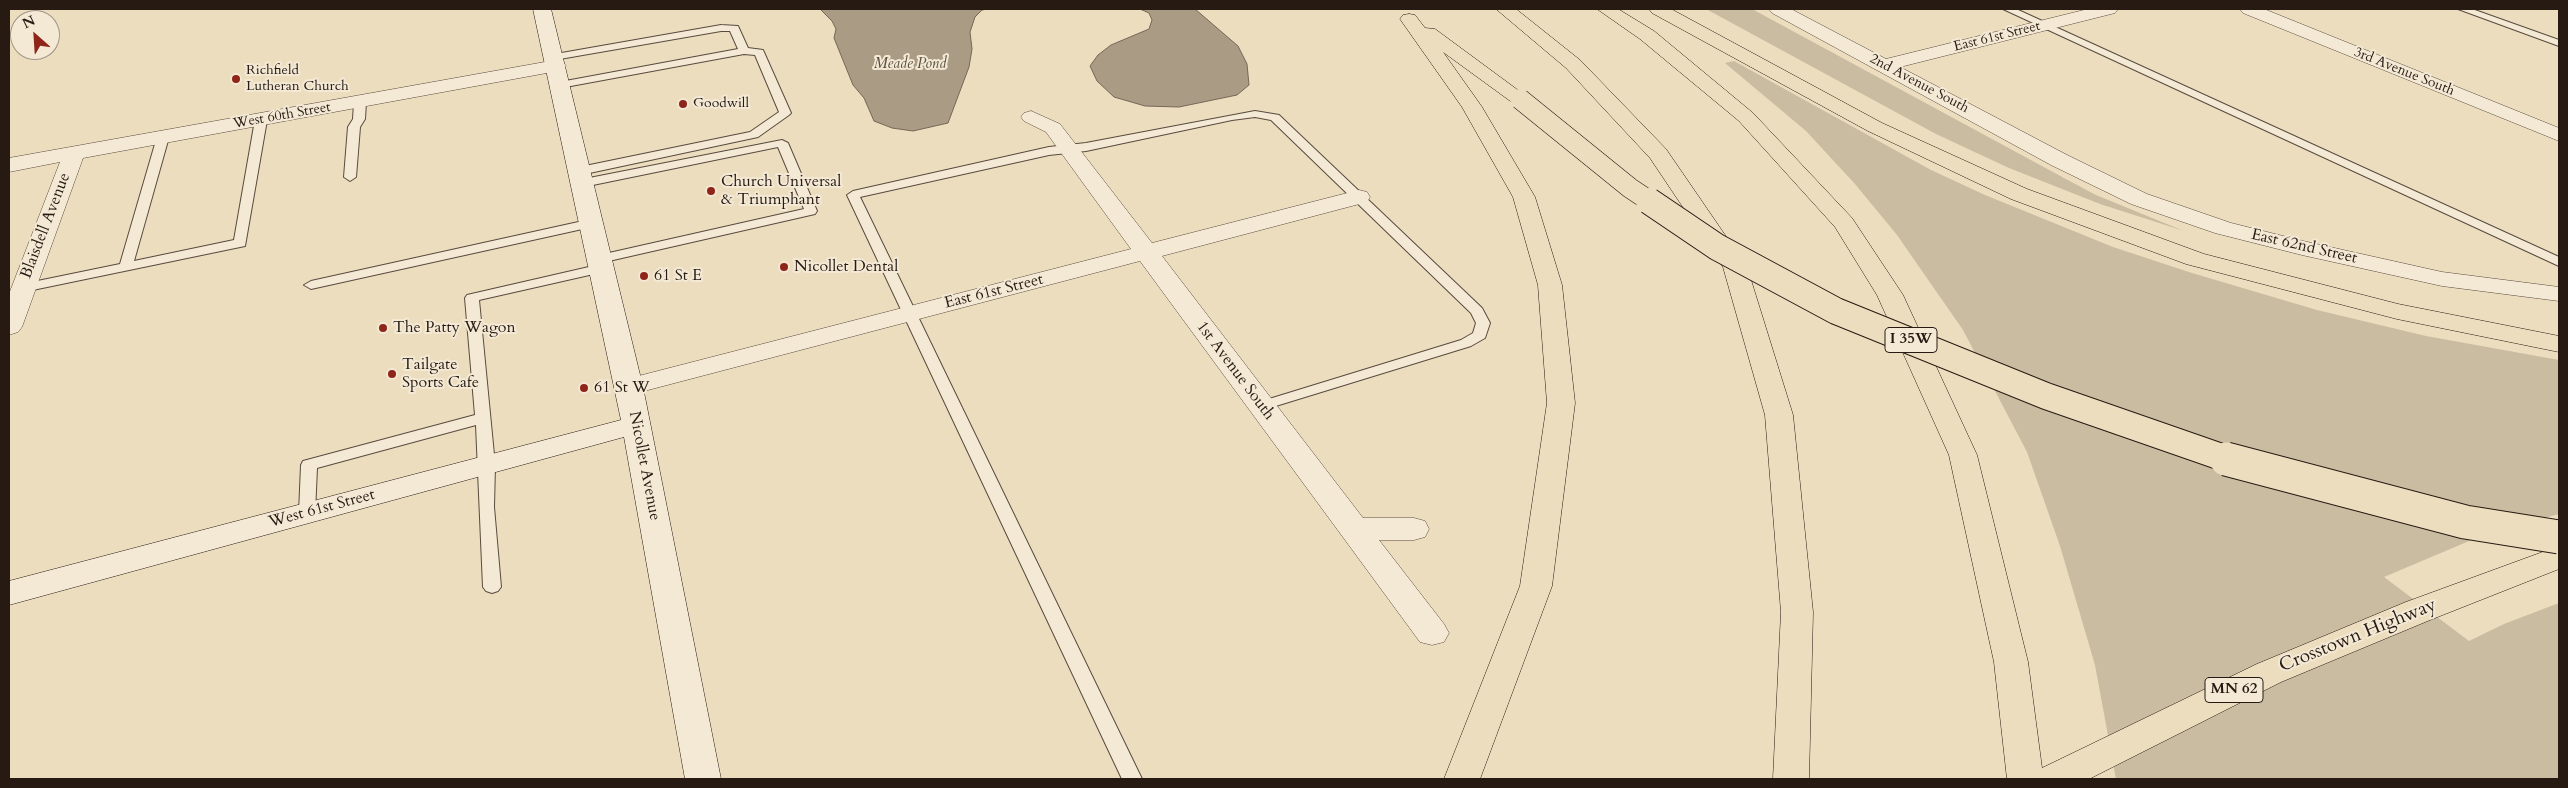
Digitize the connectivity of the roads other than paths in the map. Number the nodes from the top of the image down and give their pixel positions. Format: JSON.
{"nodes":[{"id":1,"x":542,"y":9,"type":"edge"},
{"id":2,"x":1505,"y":9,"type":"edge"},
{"id":3,"x":1606,"y":9,"type":"edge"},
{"id":4,"x":1658,"y":9,"type":"edge"},
{"id":5,"x":1778,"y":9,"type":"edge"},
{"id":6,"x":2008,"y":9,"type":"edge"},
{"id":7,"x":2108,"y":9,"type":"edge"},
{"id":8,"x":2249,"y":9,"type":"edge"},
{"id":9,"x":2463,"y":9,"type":"edge"},
{"id":10,"x":1404,"y":14,"type":"edge"},
{"id":11,"x":2045,"y":25,"type":"junction"},
{"id":12,"x":2559,"y":43,"type":"edge"},
{"id":13,"x":744,"y":51,"type":"junction"},
{"id":14,"x":630,"y":58,"type":"junction"},
{"id":15,"x":1885,"y":65,"type":"junction"},
{"id":16,"x":557,"y":70,"type":"junction"},
{"id":17,"x":360,"y":102,"type":"junction"},
{"id":18,"x":1031,"y":117,"type":"dead end"},
{"id":19,"x":261,"y":120,"type":"junction"},
{"id":20,"x":2559,"y":135,"type":"edge"},
{"id":21,"x":163,"y":137,"type":"junction"},
{"id":22,"x":1069,"y":149,"type":"junction"},
{"id":23,"x":74,"y":154,"type":"junction"},
{"id":24,"x":2059,"y":160,"type":"joint"},
{"id":25,"x":9,"y":165,"type":"edge"},
{"id":26,"x":350,"y":177,"type":"dead end"},
{"id":27,"x":581,"y":177,"type":"junction"},
{"id":28,"x":1359,"y":197,"type":"junction"},
{"id":29,"x":592,"y":223,"type":"junction"},
{"id":30,"x":1147,"y":253,"type":"junction"},
{"id":31,"x":2559,"y":262,"type":"edge"},
{"id":32,"x":601,"y":263,"type":"junction"},
{"id":33,"x":126,"y":267,"type":"junction"},
{"id":34,"x":311,"y":285,"type":"dead end"},
{"id":35,"x":23,"y":288,"type":"junction"},
{"id":36,"x":2559,"y":294,"type":"edge"},
{"id":37,"x":2397,"y":310,"type":"junction"},
{"id":38,"x":909,"y":314,"type":"junction"},
{"id":39,"x":9,"y":326,"type":"edge"},
{"id":40,"x":2559,"y":331,"type":"edge"},
{"id":41,"x":2559,"y":344,"type":"edge"},
{"id":42,"x":629,"y":387,"type":"junction"},
{"id":43,"x":1262,"y":406,"type":"junction"},
{"id":44,"x":483,"y":418,"type":"junction"},
{"id":45,"x":636,"y":425,"type":"junction"},
{"id":46,"x":488,"y":465,"type":"junction"},
{"id":47,"x":307,"y":512,"type":"junction"},
{"id":48,"x":1354,"y":529,"type":"junction"},
{"id":49,"x":1414,"y":529,"type":"dead end"},
{"id":50,"x":2559,"y":537,"type":"edge"},
{"id":51,"x":2559,"y":557,"type":"edge"},
{"id":52,"x":492,"y":587,"type":"dead end"},
{"id":53,"x":9,"y":593,"type":"edge"},
{"id":54,"x":1432,"y":633,"type":"dead end"},
{"id":55,"x":703,"y":779,"type":"edge"},
{"id":56,"x":1132,"y":779,"type":"edge"},
{"id":57,"x":1462,"y":779,"type":"edge"},
{"id":58,"x":1791,"y":779,"type":"edge"},
{"id":59,"x":2025,"y":779,"type":"edge"},
{"id":60,"x":2055,"y":779,"type":"edge"}],
"edges":[{"from":1,"to":16,"type":"street","name":"Nicollet Avenue"},
{"from":2,"to":58,"type":"highway"},
{"from":3,"to":59,"type":"highway","number":"I 35W"},
{"from":4,"to":37,"type":"highway"},
{"from":5,"to":15,"type":"street","name":"2nd Avenue South"},
{"from":6,"to":11,"type":"lane"},
{"from":7,"to":11,"type":"street","name":"East 61st Street"},
{"from":8,"to":20,"type":"street","name":"3rd Avenue South"},
{"from":9,"to":12,"type":"lane"},
{"from":10,"to":50,"type":"highway","bridge":true},
{"from":10,"to":57,"type":"highway"},
{"from":11,"to":15,"type":"street","name":"East 61st Street"},
{"from":11,"to":31,"type":"lane"},
{"from":13,"to":14,"type":"lane"},
{"from":13,"to":14,"type":"lane"},
{"from":13,"to":27,"type":"lane"},
{"from":14,"to":16,"type":"lane"},
{"from":14,"to":16,"type":"lane"},
{"from":15,"to":24,"type":"street","name":"2nd Avenue South"},
{"from":16,"to":17,"type":"street","name":"West 60th Street"},
{"from":16,"to":27,"type":"street","name":"Nicollet Avenue"},
{"from":17,"to":19,"type":"street","name":"West 60th Street"},
{"from":17,"to":26,"type":"lane"},
{"from":18,"to":22,"type":"street","name":"1st Avenue South"},
{"from":19,"to":21,"type":"street","name":"West 60th Street"},
{"from":19,"to":33,"type":"lane"},
{"from":21,"to":23,"type":"street","name":"West 60th Street"},
{"from":21,"to":33,"type":"lane"},
{"from":22,"to":28,"type":"lane"},
{"from":22,"to":30,"type":"street","name":"1st Avenue South"},
{"from":22,"to":38,"type":"lane"},
{"from":23,"to":25,"type":"street","name":"West 60th Street"},
{"from":23,"to":35,"type":"street","name":"Blaisdell Avenue"},
{"from":24,"to":36,"type":"street","name":"East 62nd Street"},
{"from":27,"to":29,"type":"street","name":"Nicollet Avenue"},
{"from":27,"to":32,"type":"lane"},
{"from":28,"to":30,"type":"street","name":"East 61st Street"},
{"from":28,"to":43,"type":"lane"},
{"from":29,"to":32,"type":"street","name":"Nicollet Avenue"},
{"from":29,"to":34,"type":"lane"},
{"from":30,"to":38,"type":"street","name":"East 61st Street"},
{"from":30,"to":43,"type":"street","name":"1st Avenue South"},
{"from":32,"to":42,"type":"street","name":"Nicollet Avenue"},
{"from":32,"to":44,"type":"lane"},
{"from":33,"to":35,"type":"lane"},
{"from":35,"to":39,"type":"street","name":"Blaisdell Avenue"},
{"from":37,"to":40,"type":"highway"},
{"from":37,"to":41,"type":"highway"},
{"from":38,"to":42,"type":"street","name":"East 61st Street"},
{"from":38,"to":56,"type":"lane"},
{"from":42,"to":45,"type":"street","name":"Nicollet Avenue"},
{"from":43,"to":48,"type":"street","name":"1st Avenue South"},
{"from":44,"to":46,"type":"lane"},
{"from":44,"to":47,"type":"lane"},
{"from":45,"to":46,"type":"street","name":"West 61st Street"},
{"from":45,"to":55,"type":"street","name":"Nicollet Avenue"},
{"from":46,"to":47,"type":"street","name":"West 61st Street"},
{"from":46,"to":52,"type":"lane"},
{"from":47,"to":53,"type":"street","name":"West 61st Street"},
{"from":48,"to":49,"type":"street"},
{"from":48,"to":54,"type":"street","name":"1st Avenue South"},
{"from":51,"to":60,"type":"highway","name":"Crosstown Highway","number":"MN 62"}]}
